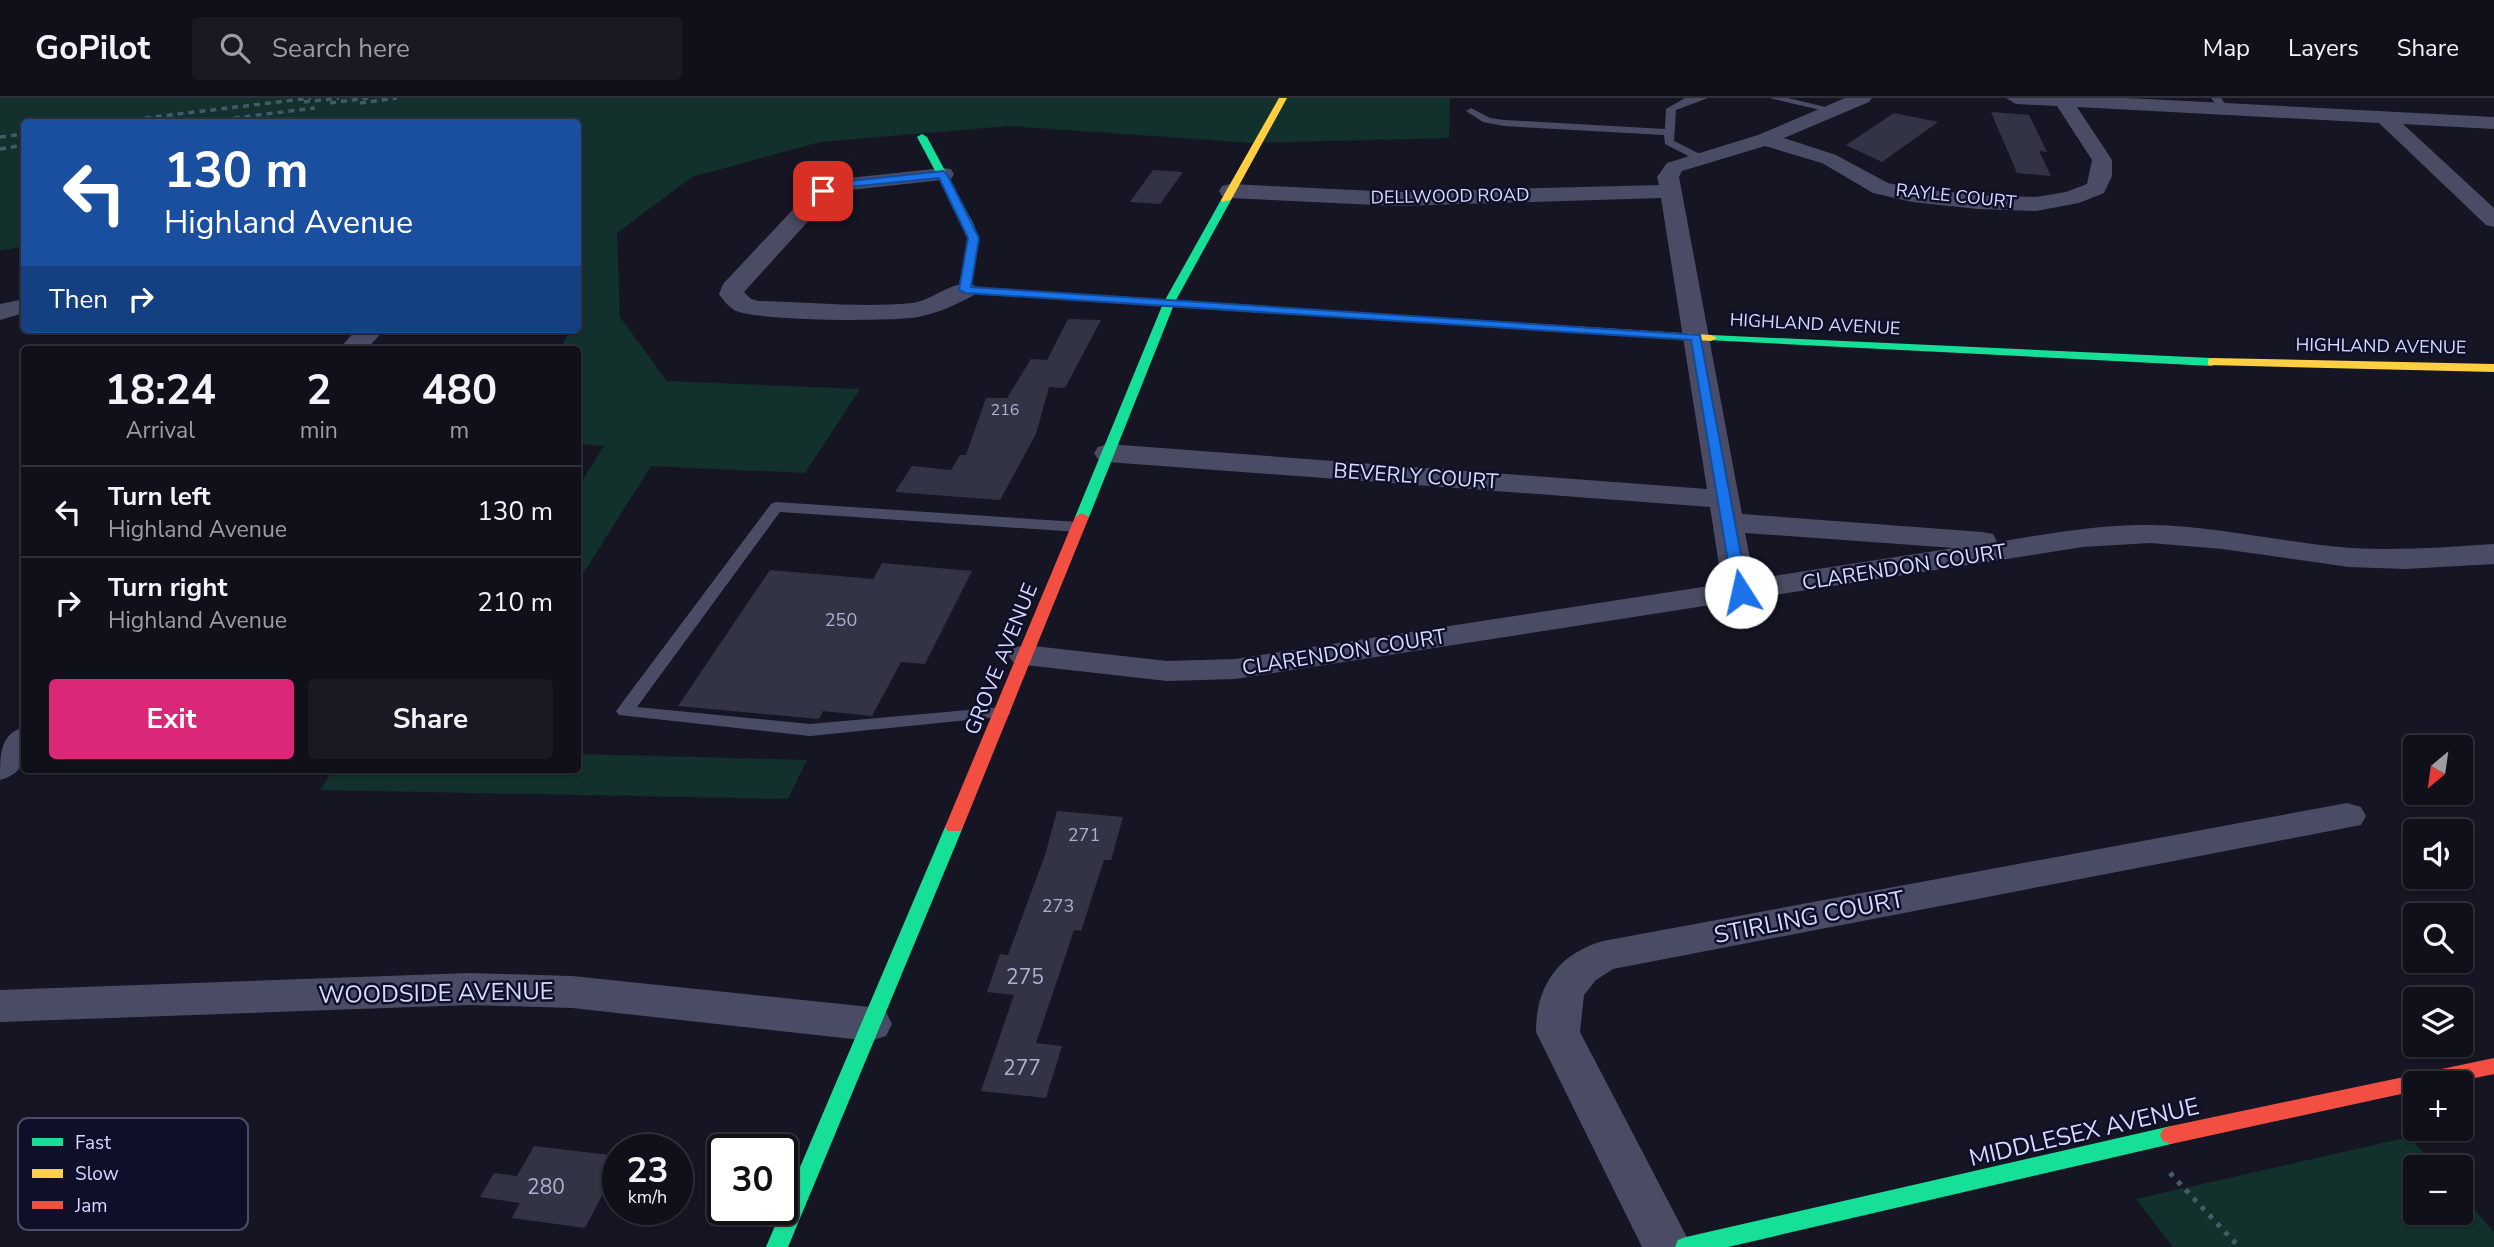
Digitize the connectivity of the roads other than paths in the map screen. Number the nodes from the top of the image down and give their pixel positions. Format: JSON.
{"nodes":[{"id":1,"x":1283,"y":98,"type":"edge"},
{"id":2,"x":1703,"y":98,"type":"edge"},
{"id":3,"x":1774,"y":98,"type":"edge"},
{"id":4,"x":1862,"y":98,"type":"edge"},
{"id":5,"x":2016,"y":98,"type":"edge"},
{"id":6,"x":2063,"y":100,"type":"junction"},
{"id":7,"x":2219,"y":103,"type":"edge"},
{"id":8,"x":1833,"y":110,"type":"junction"},
{"id":9,"x":1471,"y":111,"type":"dead end"},
{"id":10,"x":2384,"y":117,"type":"junction"},
{"id":11,"x":2494,"y":123,"type":"edge"},
{"id":12,"x":1669,"y":132,"type":"junction"},
{"id":13,"x":922,"y":137,"type":"dead end"},
{"id":14,"x":1765,"y":139,"type":"junction"},
{"id":15,"x":1702,"y":159,"type":"junction"},
{"id":16,"x":943,"y":174,"type":"junction"},
{"id":17,"x":1230,"y":191,"type":"junction"},
{"id":18,"x":1671,"y":191,"type":"junction"},
{"id":19,"x":2494,"y":220,"type":"edge"},
{"id":20,"x":965,"y":290,"type":"junction"},
{"id":21,"x":1169,"y":303,"type":"junction"},
{"id":22,"x":21,"y":307,"type":"edge"},
{"id":23,"x":0,"y":313,"type":"edge"},
{"id":24,"x":368,"y":333,"type":"edge"},
{"id":25,"x":1696,"y":337,"type":"junction"},
{"id":26,"x":355,"y":346,"type":"edge"},
{"id":27,"x":2494,"y":368,"type":"edge"},
{"id":28,"x":1108,"y":453,"type":"junction"},
{"id":29,"x":1726,"y":510,"type":"junction"},
{"id":30,"x":1078,"y":527,"type":"junction"},
{"id":31,"x":2041,"y":545,"type":"junction"},
{"id":32,"x":2494,"y":554,"type":"edge"},
{"id":33,"x":1741,"y":592,"type":"junction"},
{"id":34,"x":1025,"y":655,"type":"junction"},
{"id":35,"x":1002,"y":712,"type":"junction"},
{"id":36,"x":21,"y":742,"type":"edge"},
{"id":37,"x":0,"y":768,"type":"edge"},
{"id":38,"x":2347,"y":816,"type":"dead end"},
{"id":39,"x":0,"y":1006,"type":"edge"},
{"id":40,"x":870,"y":1024,"type":"junction"},
{"id":41,"x":2494,"y":1066,"type":"edge"},
{"id":42,"x":777,"y":1247,"type":"edge"},
{"id":43,"x":1667,"y":1247,"type":"edge"},
{"id":44,"x":1686,"y":1247,"type":"edge"}],
"edges":[{"from":1,"to":17,"type":"street","name":"GROVE AVENUE"},
{"from":2,"to":12,"type":"lane"},
{"from":3,"to":8,"type":"lane"},
{"from":4,"to":8,"type":"street"},
{"from":5,"to":6,"type":"street"},
{"from":6,"to":7,"type":"street"},
{"from":6,"to":14,"type":"street","name":"RAYLE COURT"},
{"from":7,"to":10,"type":"street"},
{"from":8,"to":14,"type":"street"},
{"from":9,"to":12,"type":"lane"},
{"from":10,"to":11,"type":"street"},
{"from":10,"to":19,"type":"street"},
{"from":12,"to":15,"type":"lane"},
{"from":13,"to":16,"type":"street"},
{"from":14,"to":15,"type":"street"},
{"from":15,"to":18,"type":"street"},
{"from":16,"to":20,"type":"street"},
{"from":16,"to":20,"type":"street"},
{"from":17,"to":18,"type":"street","name":"DELLWOOD ROAD"},
{"from":17,"to":21,"type":"street","name":"GROVE AVENUE"},
{"from":18,"to":25,"type":"street"},
{"from":20,"to":21,"type":"street","name":"HIGHLAND AVENUE"},
{"from":21,"to":25,"type":"street","name":"HIGHLAND AVENUE"},
{"from":21,"to":28,"type":"street","name":"GROVE AVENUE"},
{"from":22,"to":23,"type":"street"},
{"from":24,"to":26,"type":"street"},
{"from":25,"to":27,"type":"street","name":"HIGHLAND AVENUE"},
{"from":25,"to":29,"type":"street"},
{"from":28,"to":29,"type":"street","name":"BEVERLY COURT"},
{"from":28,"to":30,"type":"street","name":"GROVE AVENUE"},
{"from":29,"to":31,"type":"street","name":"BEVERLY COURT"},
{"from":29,"to":33,"type":"street"},
{"from":30,"to":34,"type":"street","name":"GROVE AVENUE"},
{"from":30,"to":35,"type":"lane"},
{"from":31,"to":32,"type":"street","name":"CLARENDON COURT"},
{"from":31,"to":33,"type":"street","name":"CLARENDON COURT"},
{"from":33,"to":34,"type":"street","name":"CLARENDON COURT"},
{"from":34,"to":35,"type":"street","name":"GROVE AVENUE"},
{"from":35,"to":40,"type":"street","name":"GROVE AVENUE"},
{"from":36,"to":37,"type":"street"},
{"from":38,"to":43,"type":"street","name":"STIRLING COURT"},
{"from":39,"to":40,"type":"street","name":"WOODSIDE AVENUE"},
{"from":40,"to":42,"type":"street","name":"GROVE AVENUE"},
{"from":41,"to":44,"type":"street","name":"MIDDLESEX AVENUE"}]}
